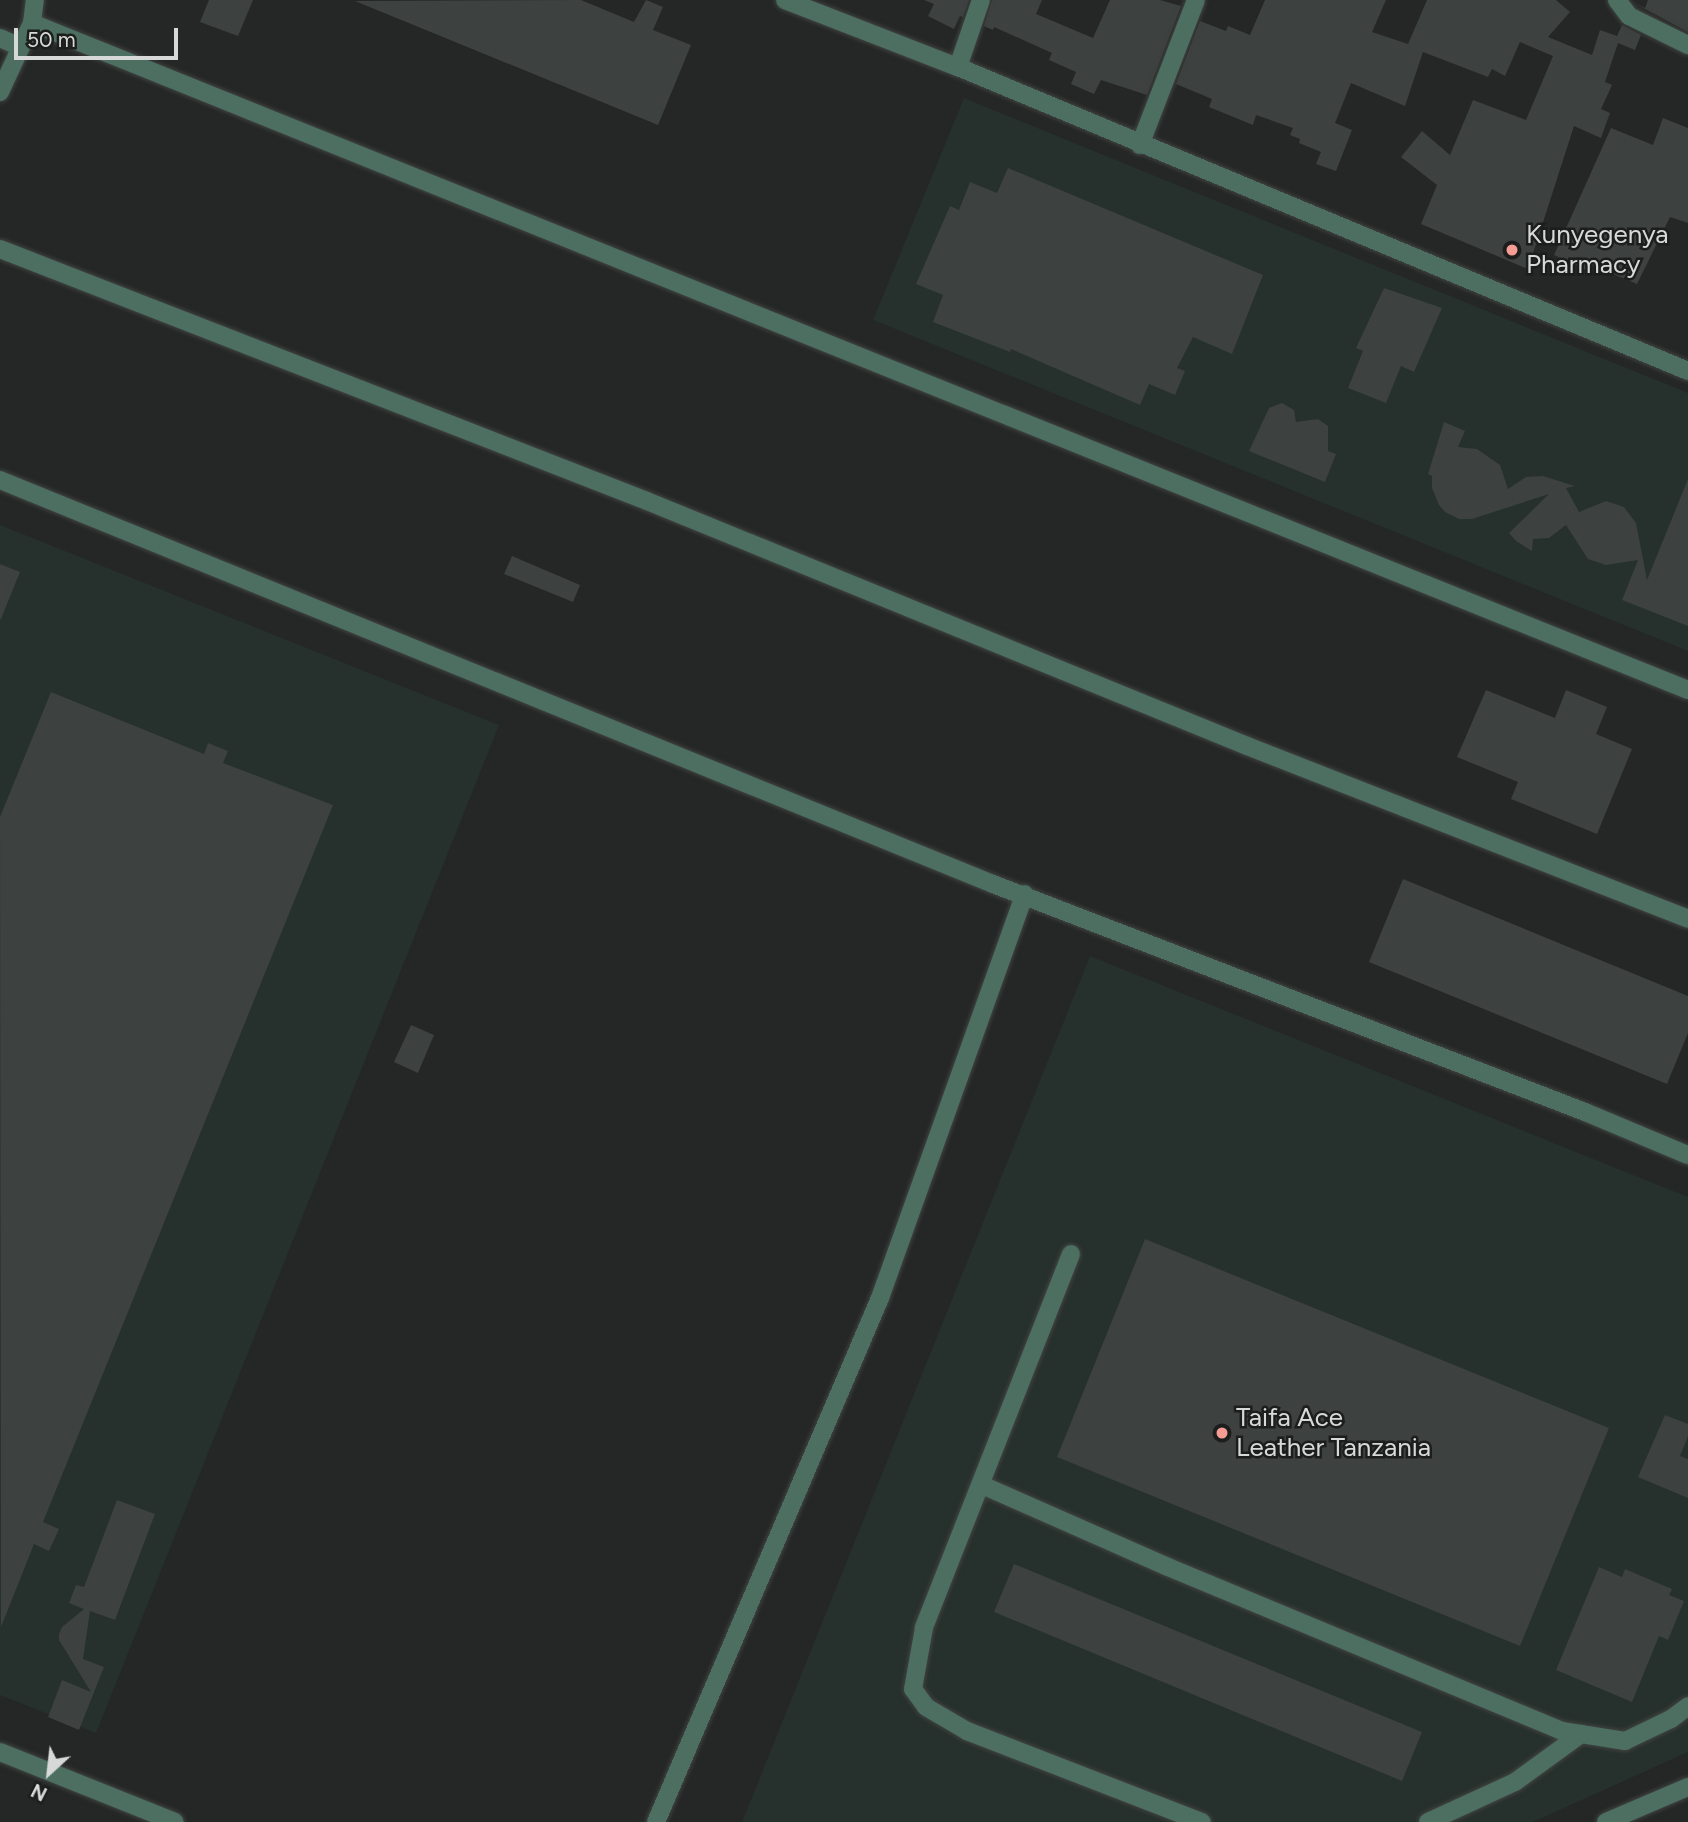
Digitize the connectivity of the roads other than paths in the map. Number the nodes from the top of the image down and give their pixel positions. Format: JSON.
{"nodes":[{"id":1,"x":34,"y":0,"type":"edge"},
{"id":2,"x":785,"y":0,"type":"edge"},
{"id":3,"x":981,"y":0,"type":"edge"},
{"id":4,"x":1196,"y":0,"type":"edge"},
{"id":5,"x":1617,"y":0,"type":"edge"},
{"id":6,"x":32,"y":23,"type":"junction"},
{"id":7,"x":0,"y":38,"type":"edge"},
{"id":8,"x":1688,"y":45,"type":"edge"},
{"id":9,"x":20,"y":47,"type":"junction"},
{"id":10,"x":958,"y":67,"type":"junction"},
{"id":11,"x":0,"y":92,"type":"edge"},
{"id":12,"x":1140,"y":145,"type":"junction"},
{"id":13,"x":0,"y":248,"type":"edge"},
{"id":14,"x":1688,"y":371,"type":"edge"},
{"id":15,"x":0,"y":480,"type":"edge"},
{"id":16,"x":1688,"y":690,"type":"edge"},
{"id":17,"x":1025,"y":894,"type":"junction"},
{"id":18,"x":1688,"y":919,"type":"edge"},
{"id":19,"x":1688,"y":1155,"type":"edge"},
{"id":20,"x":1071,"y":1254,"type":"dead end"},
{"id":21,"x":982,"y":1485,"type":"junction"},
{"id":22,"x":1688,"y":1706,"type":"edge"},
{"id":23,"x":1581,"y":1734,"type":"junction"},
{"id":24,"x":0,"y":1752,"type":"edge"},
{"id":25,"x":1688,"y":1787,"type":"edge"},
{"id":26,"x":175,"y":1822,"type":"edge"},
{"id":27,"x":656,"y":1822,"type":"edge"},
{"id":28,"x":1202,"y":1822,"type":"edge"},
{"id":29,"x":1428,"y":1822,"type":"edge"},
{"id":30,"x":1606,"y":1822,"type":"edge"}],
"edges":[{"from":1,"to":6,"type":"street"},
{"from":2,"to":10,"type":"street"},
{"from":3,"to":10,"type":"street"},
{"from":4,"to":12,"type":"street"},
{"from":5,"to":8,"type":"street"},
{"from":6,"to":9,"type":"street"},
{"from":6,"to":16,"type":"street"},
{"from":7,"to":9,"type":"street"},
{"from":9,"to":11,"type":"street"},
{"from":10,"to":12,"type":"street"},
{"from":12,"to":14,"type":"street"},
{"from":13,"to":18,"type":"street"},
{"from":15,"to":17,"type":"street"},
{"from":17,"to":19,"type":"street"},
{"from":17,"to":27,"type":"street"},
{"from":20,"to":21,"type":"street"},
{"from":21,"to":23,"type":"street"},
{"from":21,"to":28,"type":"street"},
{"from":22,"to":23,"type":"street"},
{"from":23,"to":29,"type":"street"},
{"from":24,"to":26,"type":"street"},
{"from":25,"to":30,"type":"street"}]}
